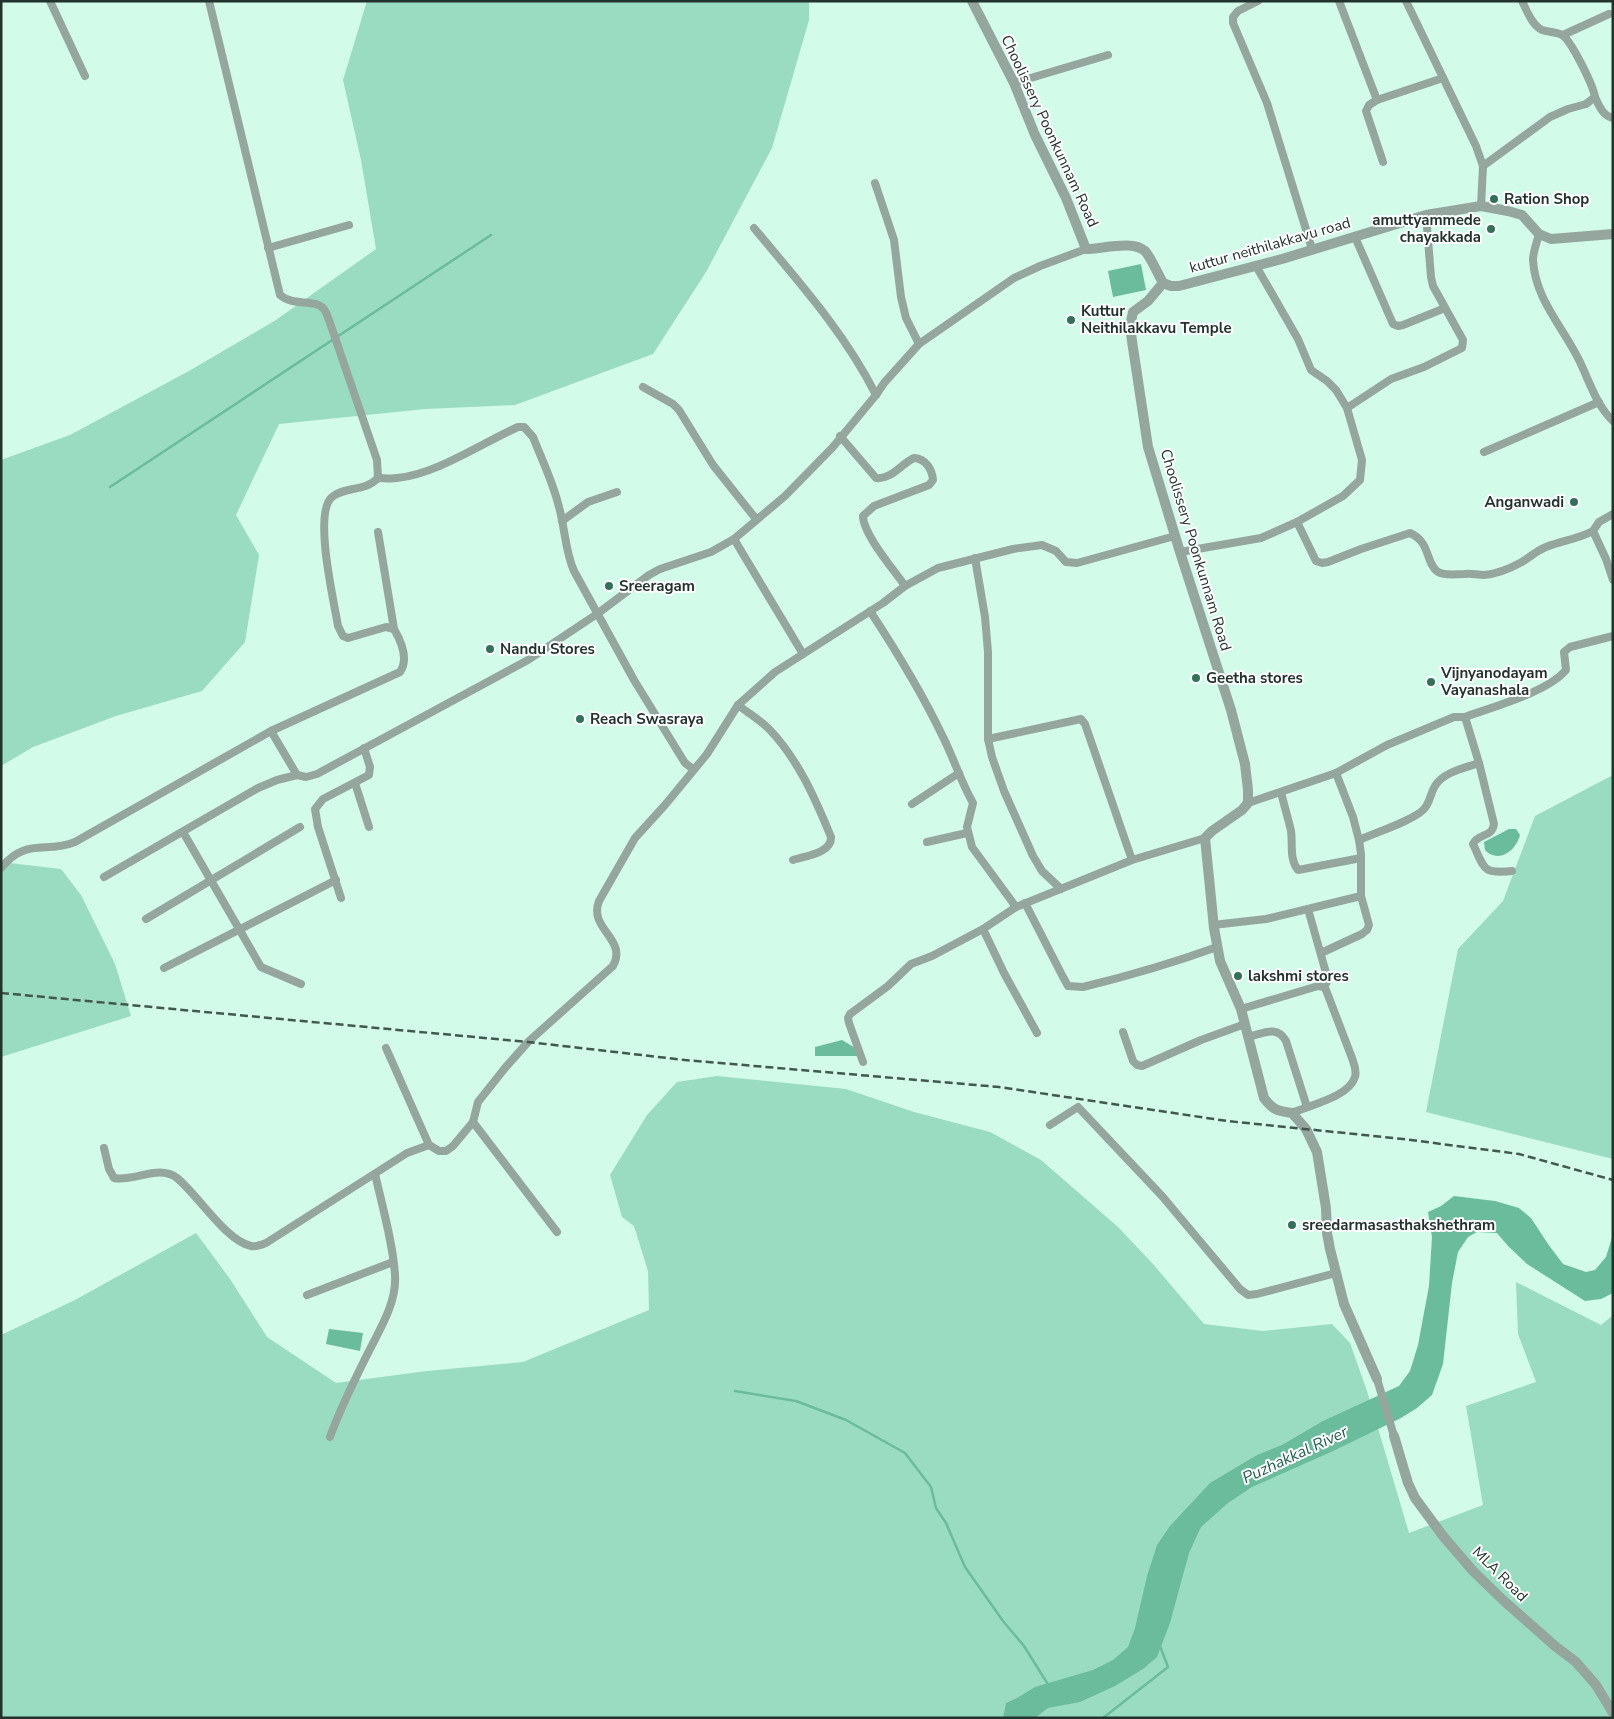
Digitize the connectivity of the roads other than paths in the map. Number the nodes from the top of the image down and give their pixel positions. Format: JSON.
{"nodes":[{"id":1,"x":50,"y":1,"type":"edge"},
{"id":2,"x":209,"y":1,"type":"edge"},
{"id":3,"x":972,"y":1,"type":"edge"},
{"id":4,"x":1258,"y":1,"type":"edge"},
{"id":5,"x":1339,"y":1,"type":"edge"},
{"id":6,"x":1406,"y":1,"type":"edge"},
{"id":7,"x":1522,"y":1,"type":"edge"},
{"id":8,"x":1609,"y":14,"type":"dead end"},
{"id":9,"x":1563,"y":35,"type":"junction"},
{"id":10,"x":1108,"y":55,"type":"dead end"},
{"id":11,"x":85,"y":76,"type":"dead end"},
{"id":12,"x":1443,"y":78,"type":"junction"},
{"id":13,"x":1014,"y":83,"type":"junction"},
{"id":14,"x":1595,"y":97,"type":"junction"},
{"id":15,"x":1377,"y":100,"type":"junction"},
{"id":16,"x":1613,"y":118,"type":"edge"},
{"id":17,"x":1383,"y":162,"type":"dead end"},
{"id":18,"x":1483,"y":166,"type":"junction"},
{"id":19,"x":875,"y":183,"type":"dead end"},
{"id":20,"x":1481,"y":206,"type":"junction"},
{"id":21,"x":1426,"y":215,"type":"junction"},
{"id":22,"x":349,"y":224,"type":"dead end"},
{"id":23,"x":754,"y":228,"type":"dead end"},
{"id":24,"x":1539,"y":234,"type":"junction"},
{"id":25,"x":1613,"y":234,"type":"edge"},
{"id":26,"x":1354,"y":237,"type":"junction"},
{"id":27,"x":268,"y":248,"type":"junction"},
{"id":28,"x":1086,"y":249,"type":"junction"},
{"id":29,"x":1312,"y":249,"type":"junction"},
{"id":30,"x":1256,"y":266,"type":"junction"},
{"id":31,"x":1163,"y":283,"type":"junction"},
{"id":32,"x":1445,"y":308,"type":"junction"},
{"id":33,"x":920,"y":344,"type":"junction"},
{"id":34,"x":642,"y":387,"type":"dead end"},
{"id":35,"x":876,"y":395,"type":"junction"},
{"id":36,"x":1599,"y":402,"type":"junction"},
{"id":37,"x":1347,"y":408,"type":"junction"},
{"id":38,"x":1613,"y":421,"type":"edge"},
{"id":39,"x":840,"y":436,"type":"junction"},
{"id":40,"x":1484,"y":452,"type":"dead end"},
{"id":41,"x":378,"y":478,"type":"junction"},
{"id":42,"x":617,"y":492,"type":"dead end"},
{"id":43,"x":1613,"y":514,"type":"edge"},
{"id":44,"x":756,"y":519,"type":"junction"},
{"id":45,"x":562,"y":521,"type":"junction"},
{"id":46,"x":1296,"y":522,"type":"junction"},
{"id":47,"x":1593,"y":531,"type":"junction"},
{"id":48,"x":378,"y":532,"type":"dead end"},
{"id":49,"x":1175,"y":536,"type":"junction"},
{"id":50,"x":734,"y":539,"type":"junction"},
{"id":51,"x":1180,"y":552,"type":"junction"},
{"id":52,"x":975,"y":558,"type":"junction"},
{"id":53,"x":1613,"y":580,"type":"edge"},
{"id":54,"x":905,"y":586,"type":"junction"},
{"id":55,"x":870,"y":611,"type":"junction"},
{"id":56,"x":597,"y":614,"type":"junction"},
{"id":57,"x":394,"y":629,"type":"junction"},
{"id":58,"x":1613,"y":636,"type":"edge"},
{"id":59,"x":803,"y":654,"type":"junction"},
{"id":60,"x":738,"y":705,"type":"junction"},
{"id":61,"x":1465,"y":717,"type":"junction"},
{"id":62,"x":271,"y":732,"type":"junction"},
{"id":63,"x":988,"y":739,"type":"junction"},
{"id":64,"x":364,"y":748,"type":"junction"},
{"id":65,"x":1479,"y":763,"type":"junction"},
{"id":66,"x":693,"y":769,"type":"junction"},
{"id":67,"x":959,"y":773,"type":"junction"},
{"id":68,"x":1336,"y":773,"type":"junction"},
{"id":69,"x":297,"y":775,"type":"junction"},
{"id":70,"x":355,"y":783,"type":"junction"},
{"id":71,"x":1281,"y":792,"type":"junction"},
{"id":72,"x":1248,"y":803,"type":"junction"},
{"id":73,"x":912,"y":804,"type":"dead end"},
{"id":74,"x":300,"y":827,"type":"dead end"},
{"id":75,"x":369,"y":827,"type":"dead end"},
{"id":76,"x":183,"y":832,"type":"junction"},
{"id":77,"x":967,"y":833,"type":"junction"},
{"id":78,"x":1205,"y":838,"type":"junction"},
{"id":79,"x":1359,"y":840,"type":"junction"},
{"id":80,"x":927,"y":842,"type":"dead end"},
{"id":81,"x":1361,"y":858,"type":"junction"},
{"id":82,"x":793,"y":860,"type":"dead end"},
{"id":83,"x":1132,"y":860,"type":"junction"},
{"id":84,"x":1,"y":868,"type":"edge"},
{"id":85,"x":1512,"y":871,"type":"dead end"},
{"id":86,"x":104,"y":878,"type":"dead end"},
{"id":87,"x":211,"y":880,"type":"junction"},
{"id":88,"x":336,"y":880,"type":"junction"},
{"id":89,"x":1061,"y":889,"type":"junction"},
{"id":90,"x":1361,"y":896,"type":"junction"},
{"id":91,"x":341,"y":898,"type":"dead end"},
{"id":92,"x":1025,"y":903,"type":"junction"},
{"id":93,"x":1016,"y":907,"type":"junction"},
{"id":94,"x":1308,"y":908,"type":"junction"},
{"id":95,"x":146,"y":919,"type":"dead end"},
{"id":96,"x":1214,"y":925,"type":"junction"},
{"id":97,"x":239,"y":929,"type":"junction"},
{"id":98,"x":983,"y":929,"type":"junction"},
{"id":99,"x":1218,"y":947,"type":"junction"},
{"id":100,"x":1321,"y":953,"type":"junction"},
{"id":101,"x":164,"y":968,"type":"dead end"},
{"id":102,"x":301,"y":984,"type":"dead end"},
{"id":103,"x":1324,"y":987,"type":"junction"},
{"id":104,"x":1241,"y":1009,"type":"junction"},
{"id":105,"x":1245,"y":1024,"type":"junction"},
{"id":106,"x":1122,"y":1032,"type":"dead end"},
{"id":107,"x":1037,"y":1033,"type":"dead end"},
{"id":108,"x":1248,"y":1037,"type":"junction"},
{"id":109,"x":386,"y":1048,"type":"dead end"},
{"id":110,"x":863,"y":1062,"type":"dead end"},
{"id":111,"x":1307,"y":1107,"type":"junction"},
{"id":112,"x":1292,"y":1113,"type":"junction"},
{"id":113,"x":473,"y":1122,"type":"junction"},
{"id":114,"x":1050,"y":1125,"type":"dead end"},
{"id":115,"x":429,"y":1145,"type":"junction"},
{"id":116,"x":104,"y":1148,"type":"dead end"},
{"id":117,"x":375,"y":1174,"type":"junction"},
{"id":118,"x":557,"y":1232,"type":"dead end"},
{"id":119,"x":393,"y":1262,"type":"junction"},
{"id":120,"x":1336,"y":1273,"type":"junction"},
{"id":121,"x":307,"y":1295,"type":"dead end"},
{"id":122,"x":1378,"y":1379,"type":"joint"},
{"id":123,"x":1394,"y":1436,"type":"joint"},
{"id":124,"x":330,"y":1437,"type":"dead end"},
{"id":125,"x":1613,"y":1713,"type":"edge"}],
"edges":[{"from":1,"to":11,"type":"street"},
{"from":2,"to":27,"type":"street"},
{"from":3,"to":13,"type":"street","name":"Choolissery Poonkunnam Road"},
{"from":4,"to":29,"type":"street"},
{"from":5,"to":15,"type":"street"},
{"from":6,"to":12,"type":"street"},
{"from":7,"to":9,"type":"street"},
{"from":8,"to":9,"type":"street"},
{"from":9,"to":14,"type":"street"},
{"from":10,"to":13,"type":"street"},
{"from":12,"to":15,"type":"street"},
{"from":12,"to":18,"type":"street"},
{"from":13,"to":28,"type":"street","name":"Choolissery Poonkunnam Road"},
{"from":14,"to":16,"type":"street"},
{"from":14,"to":18,"type":"street"},
{"from":15,"to":17,"type":"street"},
{"from":18,"to":20,"type":"street"},
{"from":19,"to":33,"type":"street"},
{"from":20,"to":21,"type":"street","name":"kuttur neithilakkavu road"},
{"from":20,"to":24,"type":"street","name":"kuttur neithilakkavu road"},
{"from":21,"to":26,"type":"street","name":"kuttur neithilakkavu road"},
{"from":21,"to":32,"type":"street"},
{"from":22,"to":27,"type":"street"},
{"from":23,"to":35,"type":"street"},
{"from":24,"to":25,"type":"street"},
{"from":24,"to":36,"type":"street"},
{"from":26,"to":29,"type":"street","name":"kuttur neithilakkavu road"},
{"from":26,"to":32,"type":"street"},
{"from":27,"to":41,"type":"street"},
{"from":28,"to":31,"type":"street","name":"Choolissery Poonkunnam Road"},
{"from":28,"to":33,"type":"street"},
{"from":29,"to":30,"type":"street","name":"kuttur neithilakkavu road"},
{"from":30,"to":31,"type":"street","name":"kuttur neithilakkavu road"},
{"from":30,"to":37,"type":"street"},
{"from":31,"to":49,"type":"street","name":"Choolissery Poonkunnam Road"},
{"from":32,"to":37,"type":"street"},
{"from":33,"to":35,"type":"street"},
{"from":34,"to":44,"type":"street"},
{"from":35,"to":39,"type":"street"},
{"from":36,"to":38,"type":"street"},
{"from":36,"to":40,"type":"street"},
{"from":37,"to":46,"type":"street"},
{"from":39,"to":44,"type":"street"},
{"from":39,"to":54,"type":"street"},
{"from":41,"to":45,"type":"street"},
{"from":41,"to":57,"type":"street"},
{"from":42,"to":45,"type":"street"},
{"from":43,"to":47,"type":"street"},
{"from":44,"to":50,"type":"street"},
{"from":45,"to":56,"type":"street"},
{"from":46,"to":47,"type":"street"},
{"from":46,"to":51,"type":"street"},
{"from":47,"to":53,"type":"street"},
{"from":48,"to":57,"type":"street"},
{"from":49,"to":51,"type":"street","name":"Choolissery Poonkunnam Road"},
{"from":49,"to":52,"type":"street"},
{"from":50,"to":56,"type":"street"},
{"from":50,"to":59,"type":"street"},
{"from":51,"to":72,"type":"street","name":"Choolissery Poonkunnam Road"},
{"from":52,"to":54,"type":"street"},
{"from":52,"to":63,"type":"street"},
{"from":54,"to":55,"type":"street"},
{"from":55,"to":59,"type":"street"},
{"from":55,"to":67,"type":"street"},
{"from":56,"to":64,"type":"street"},
{"from":56,"to":66,"type":"street"},
{"from":57,"to":62,"type":"street"},
{"from":58,"to":61,"type":"street"},
{"from":59,"to":60,"type":"street"},
{"from":60,"to":66,"type":"street"},
{"from":60,"to":82,"type":"street"},
{"from":61,"to":65,"type":"street"},
{"from":61,"to":68,"type":"street"},
{"from":62,"to":69,"type":"street"},
{"from":62,"to":84,"type":"street"},
{"from":63,"to":83,"type":"street"},
{"from":63,"to":89,"type":"street"},
{"from":64,"to":69,"type":"street"},
{"from":64,"to":70,"type":"street"},
{"from":65,"to":79,"type":"street"},
{"from":65,"to":85,"type":"street"},
{"from":66,"to":113,"type":"street"},
{"from":67,"to":73,"type":"street"},
{"from":67,"to":77,"type":"street"},
{"from":68,"to":71,"type":"street"},
{"from":68,"to":79,"type":"street"},
{"from":69,"to":76,"type":"street"},
{"from":70,"to":75,"type":"street"},
{"from":70,"to":88,"type":"street"},
{"from":71,"to":72,"type":"street"},
{"from":71,"to":81,"type":"street"},
{"from":72,"to":78,"type":"street"},
{"from":74,"to":87,"type":"street"},
{"from":76,"to":86,"type":"street"},
{"from":76,"to":87,"type":"street"},
{"from":77,"to":80,"type":"street"},
{"from":77,"to":93,"type":"street"},
{"from":78,"to":83,"type":"street"},
{"from":78,"to":96,"type":"street"},
{"from":79,"to":81,"type":"street"},
{"from":81,"to":90,"type":"street"},
{"from":83,"to":89,"type":"street"},
{"from":87,"to":95,"type":"street"},
{"from":87,"to":97,"type":"street"},
{"from":88,"to":91,"type":"street"},
{"from":88,"to":97,"type":"street"},
{"from":89,"to":92,"type":"street"},
{"from":90,"to":94,"type":"street"},
{"from":90,"to":100,"type":"street"},
{"from":92,"to":93,"type":"street"},
{"from":92,"to":99,"type":"street"},
{"from":93,"to":98,"type":"street"},
{"from":94,"to":96,"type":"street"},
{"from":94,"to":100,"type":"street"},
{"from":96,"to":99,"type":"street"},
{"from":97,"to":101,"type":"street"},
{"from":97,"to":102,"type":"street"},
{"from":98,"to":107,"type":"street"},
{"from":98,"to":110,"type":"street"},
{"from":99,"to":104,"type":"street"},
{"from":100,"to":103,"type":"street"},
{"from":103,"to":104,"type":"street"},
{"from":103,"to":111,"type":"street"},
{"from":104,"to":105,"type":"street"},
{"from":105,"to":106,"type":"street"},
{"from":105,"to":108,"type":"street"},
{"from":108,"to":111,"type":"street"},
{"from":108,"to":112,"type":"street"},
{"from":109,"to":115,"type":"street"},
{"from":111,"to":112,"type":"street"},
{"from":112,"to":120,"type":"street"},
{"from":113,"to":115,"type":"street"},
{"from":113,"to":118,"type":"street"},
{"from":114,"to":120,"type":"street"},
{"from":115,"to":117,"type":"street"},
{"from":116,"to":117,"type":"street"},
{"from":117,"to":119,"type":"street"},
{"from":119,"to":121,"type":"street"},
{"from":119,"to":124,"type":"street"},
{"from":120,"to":122,"type":"street"},
{"from":122,"to":123,"type":"street"},
{"from":123,"to":125,"type":"street","name":"MLA Road"}]}
